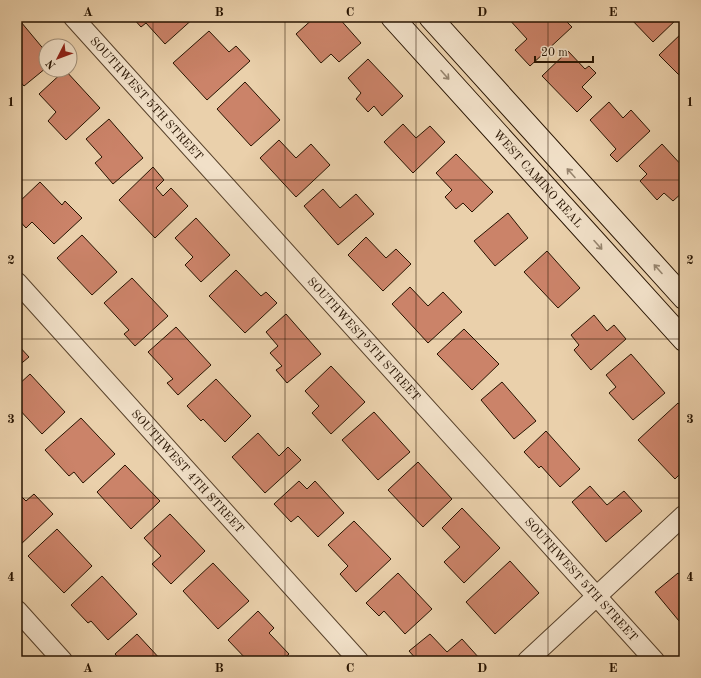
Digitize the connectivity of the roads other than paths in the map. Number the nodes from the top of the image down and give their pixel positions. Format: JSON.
{"nodes":[{"id":1,"x":73,"y":17,"type":"edge"},
{"id":2,"x":392,"y":17,"type":"edge"},
{"id":3,"x":435,"y":22,"type":"edge"},
{"id":4,"x":418,"y":46,"type":"junction"},
{"id":5,"x":17,"y":282,"type":"edge"},
{"id":6,"x":684,"y":298,"type":"edge"},
{"id":7,"x":684,"y":340,"type":"edge"},
{"id":8,"x":684,"y":515,"type":"edge"},
{"id":9,"x":596,"y":596,"type":"junction"},
{"id":10,"x":17,"y":610,"type":"edge"},
{"id":11,"x":63,"y":661,"type":"edge"},
{"id":12,"x":359,"y":661,"type":"edge"},
{"id":13,"x":527,"y":661,"type":"edge"},
{"id":14,"x":655,"y":661,"type":"edge"}],
"edges":[{"from":1,"to":9,"type":"street","name":"SOUTHWEST 5TH STREET"},
{"from":2,"to":4,"type":"street","name":"WEST CAMINO REAL"},
{"from":3,"to":4,"type":"street"},
{"from":6,"to":3,"type":"street","one_way":true},
{"from":4,"to":7,"type":"street","name":"WEST CAMINO REAL","one_way":true},
{"from":5,"to":12,"type":"street","name":"SOUTHWEST 4TH STREET"},
{"from":8,"to":9,"type":"street"},
{"from":9,"to":13,"type":"street"},
{"from":9,"to":14,"type":"street","name":"SOUTHWEST 5TH STREET"},
{"from":10,"to":11,"type":"street"}]}
